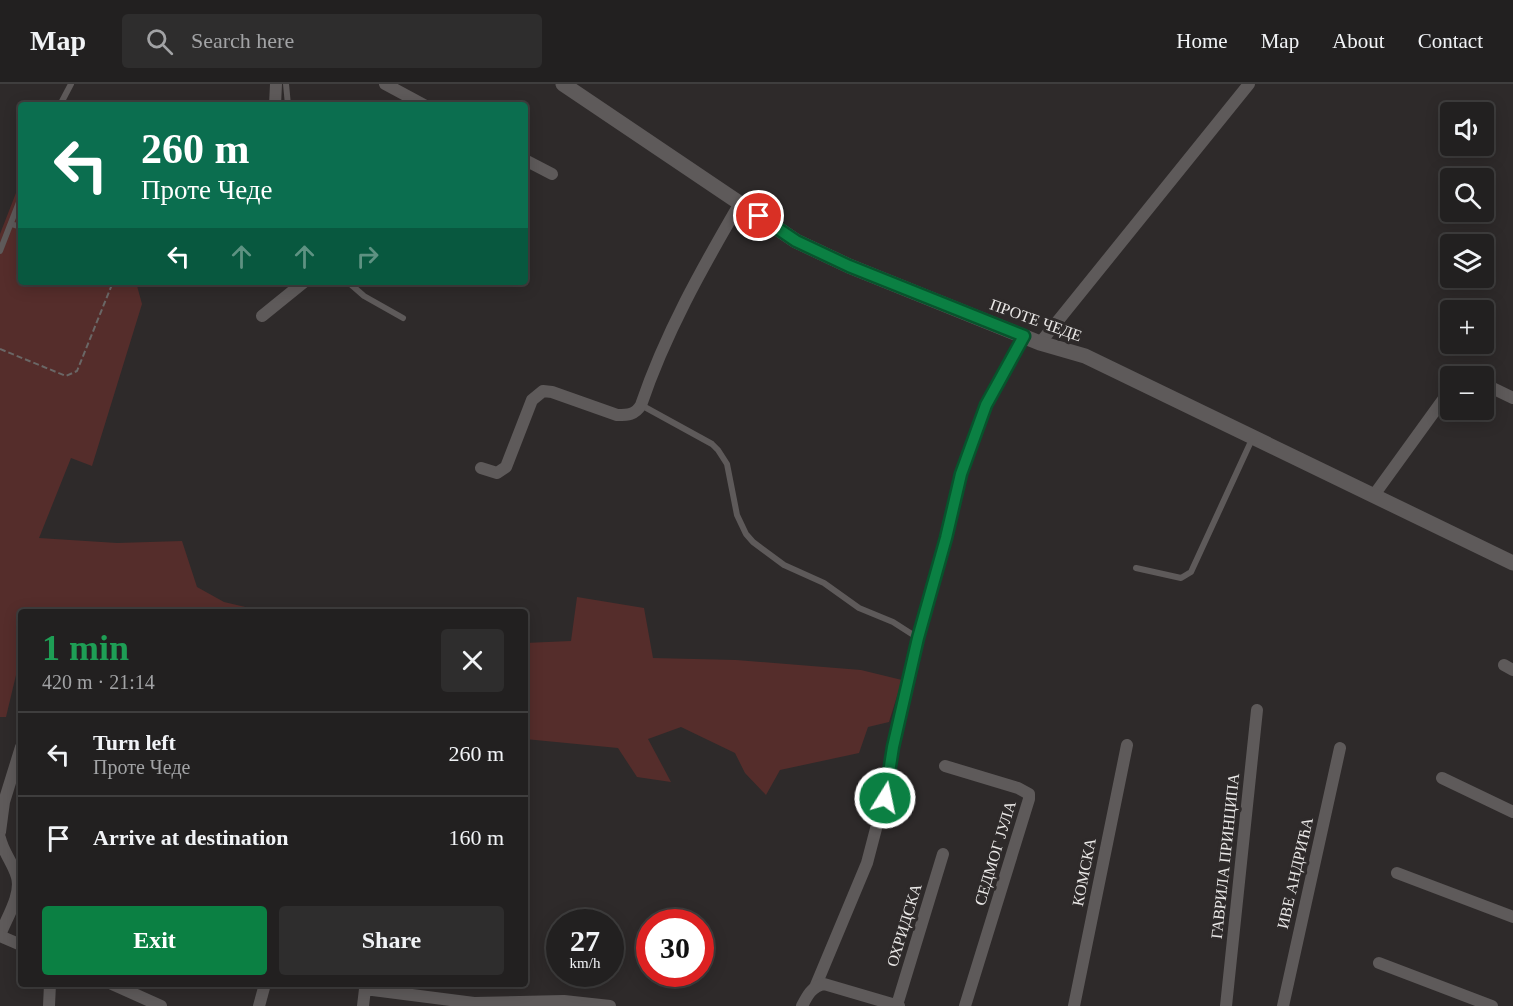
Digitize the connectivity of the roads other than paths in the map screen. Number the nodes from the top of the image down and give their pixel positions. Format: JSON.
{"nodes":[{"id":1,"x":70,"y":84,"type":"edge"},
{"id":2,"x":276,"y":84,"type":"edge"},
{"id":3,"x":286,"y":84,"type":"edge"},
{"id":4,"x":385,"y":84,"type":"edge"},
{"id":5,"x":563,"y":84,"type":"edge"},
{"id":6,"x":1250,"y":84,"type":"edge"},
{"id":7,"x":61,"y":102,"type":"edge"},
{"id":8,"x":275,"y":102,"type":"edge"},
{"id":9,"x":288,"y":102,"type":"edge"},
{"id":10,"x":418,"y":102,"type":"edge"},
{"id":11,"x":528,"y":162,"type":"edge"},
{"id":12,"x":552,"y":174,"type":"dead end"},
{"id":13,"x":740,"y":203,"type":"junction"},
{"id":14,"x":18,"y":205,"type":"edge"},
{"id":15,"x":11,"y":224,"type":"junction"},
{"id":16,"x":18,"y":226,"type":"edge"},
{"id":17,"x":0,"y":251,"type":"edge"},
{"id":18,"x":300,"y":285,"type":"edge"},
{"id":19,"x":351,"y":285,"type":"edge"},
{"id":20,"x":262,"y":316,"type":"dead end"},
{"id":21,"x":403,"y":318,"type":"dead end"},
{"id":22,"x":1024,"y":336,"type":"junction"},
{"id":23,"x":1040,"y":343,"type":"junction"},
{"id":24,"x":1494,"y":389,"type":"edge"},
{"id":25,"x":1513,"y":398,"type":"edge"},
{"id":26,"x":1440,"y":404,"type":"edge"},
{"id":27,"x":641,"y":405,"type":"junction"},
{"id":28,"x":1254,"y":437,"type":"junction"},
{"id":29,"x":481,"y":468,"type":"dead end"},
{"id":30,"x":1374,"y":495,"type":"junction"},
{"id":31,"x":1513,"y":563,"type":"edge"},
{"id":32,"x":1137,"y":568,"type":"dead end"},
{"id":33,"x":918,"y":638,"type":"junction"},
{"id":34,"x":1257,"y":710,"type":"dead end"},
{"id":35,"x":1126,"y":745,"type":"dead end"},
{"id":36,"x":1341,"y":748,"type":"dead end"},
{"id":37,"x":18,"y":757,"type":"edge"},
{"id":38,"x":945,"y":766,"type":"dead end"},
{"id":39,"x":1442,"y":778,"type":"dead end"},
{"id":40,"x":1513,"y":812,"type":"edge"},
{"id":41,"x":0,"y":832,"type":"edge"},
{"id":42,"x":0,"y":838,"type":"edge"},
{"id":43,"x":944,"y":855,"type":"dead end"},
{"id":44,"x":1397,"y":873,"type":"dead end"},
{"id":45,"x":18,"y":882,"type":"edge"},
{"id":46,"x":18,"y":891,"type":"edge"},
{"id":47,"x":1513,"y":917,"type":"edge"},
{"id":48,"x":0,"y":936,"type":"edge"},
{"id":49,"x":18,"y":944,"type":"edge"},
{"id":50,"x":1379,"y":963,"type":"dead end"},
{"id":51,"x":816,"y":985,"type":"junction"},
{"id":52,"x":50,"y":987,"type":"edge"},
{"id":53,"x":119,"y":987,"type":"edge"},
{"id":54,"x":264,"y":987,"type":"edge"},
{"id":55,"x":364,"y":987,"type":"edge"},
{"id":56,"x":49,"y":1006,"type":"edge"},
{"id":57,"x":161,"y":1006,"type":"edge"},
{"id":58,"x":259,"y":1006,"type":"edge"},
{"id":59,"x":363,"y":1006,"type":"edge"},
{"id":60,"x":609,"y":1006,"type":"edge"},
{"id":61,"x":802,"y":1006,"type":"edge"},
{"id":62,"x":898,"y":1006,"type":"edge"},
{"id":63,"x":965,"y":1006,"type":"edge"},
{"id":64,"x":1074,"y":1006,"type":"edge"},
{"id":65,"x":1226,"y":1006,"type":"edge"},
{"id":66,"x":1283,"y":1006,"type":"edge"},
{"id":67,"x":1491,"y":1006,"type":"edge"}],
"edges":[{"from":1,"to":7,"type":"lane"},
{"from":2,"to":8,"type":"street"},
{"from":3,"to":9,"type":"lane"},
{"from":4,"to":10,"type":"street"},
{"from":5,"to":13,"type":"street","name":"ПРОТЕ ЧЕДЕ"},
{"from":6,"to":23,"type":"street"},
{"from":11,"to":12,"type":"street"},
{"from":13,"to":22,"type":"street","name":"ПРОТЕ ЧЕДЕ"},
{"from":13,"to":27,"type":"street"},
{"from":14,"to":15,"type":"lane"},
{"from":15,"to":16,"type":"lane"},
{"from":15,"to":17,"type":"lane"},
{"from":18,"to":20,"type":"street"},
{"from":19,"to":21,"type":"lane"},
{"from":22,"to":23,"type":"street","name":"ПРОТЕ ЧЕДЕ"},
{"from":22,"to":33,"type":"street"},
{"from":23,"to":28,"type":"street","name":"ПРОТЕ ЧЕДЕ"},
{"from":24,"to":25,"type":"street"},
{"from":26,"to":30,"type":"street"},
{"from":27,"to":29,"type":"street"},
{"from":27,"to":33,"type":"lane"},
{"from":28,"to":30,"type":"street","name":"ПРОТЕ ЧЕДЕ"},
{"from":28,"to":32,"type":"lane"},
{"from":30,"to":31,"type":"street","name":"ПРОТЕ ЧЕДЕ"},
{"from":33,"to":51,"type":"street"},
{"from":34,"to":65,"type":"street","name":"ГАВРИЛА ПРИНЦИПА"},
{"from":35,"to":64,"type":"street","name":"КОМСКА"},
{"from":36,"to":66,"type":"street","name":"ИВЕ АНДРИЋА"},
{"from":37,"to":41,"type":"street"},
{"from":38,"to":63,"type":"street","name":"СЕДМОГ ЈУЛА"},
{"from":39,"to":40,"type":"street"},
{"from":42,"to":45,"type":"street"},
{"from":43,"to":62,"type":"street","name":"ОХРИДСКА"},
{"from":44,"to":47,"type":"street"},
{"from":46,"to":48,"type":"street"},
{"from":48,"to":49,"type":"street"},
{"from":50,"to":67,"type":"street"},
{"from":51,"to":61,"type":"street"},
{"from":51,"to":62,"type":"street"},
{"from":52,"to":56,"type":"street"},
{"from":53,"to":57,"type":"street"},
{"from":54,"to":58,"type":"street"},
{"from":55,"to":59,"type":"street"},
{"from":55,"to":60,"type":"street"}]}
